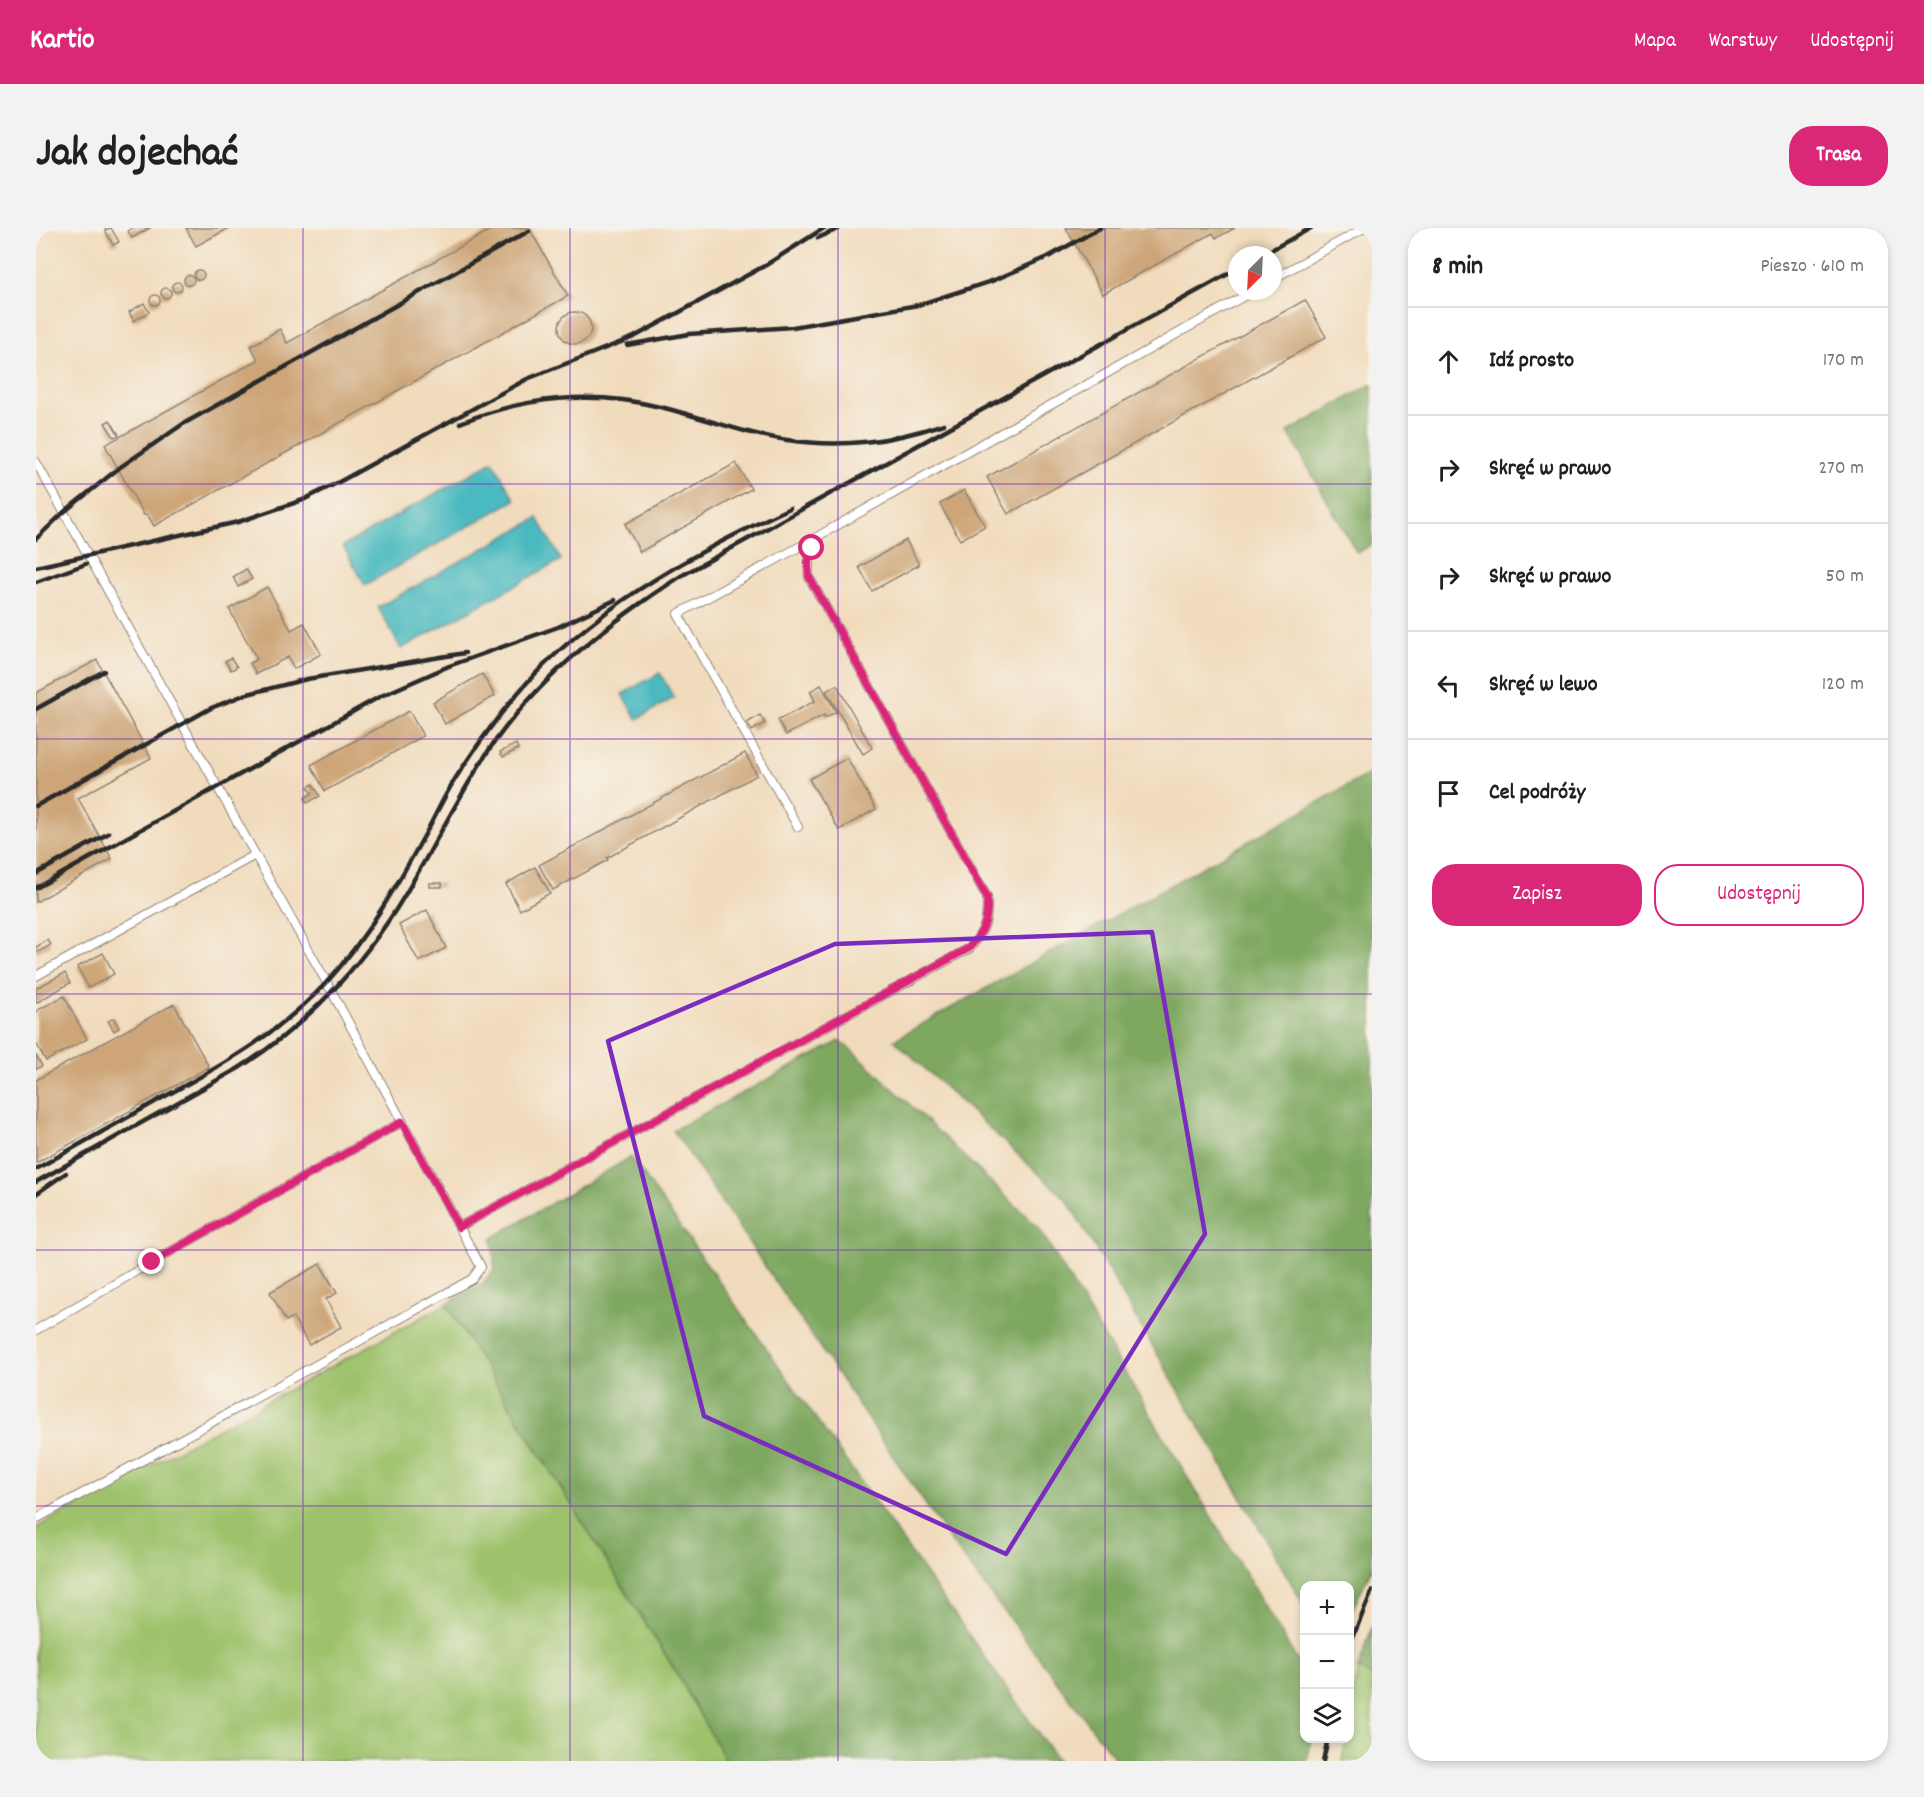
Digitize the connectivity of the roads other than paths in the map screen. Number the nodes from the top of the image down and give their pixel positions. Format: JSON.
{"nodes":[{"id":1,"x":1364,"y":228,"type":"edge"},
{"id":2,"x":1282,"y":274,"type":"edge"},
{"id":3,"x":1236,"y":300,"type":"edge"},
{"id":4,"x":36,"y":462,"type":"edge"},
{"id":5,"x":820,"y":535,"type":"junction"},
{"id":6,"x":798,"y":827,"type":"dead end"},
{"id":7,"x":255,"y":855,"type":"junction"},
{"id":8,"x":36,"y":976,"type":"edge"},
{"id":9,"x":402,"y":1122,"type":"junction"},
{"id":10,"x":459,"y":1227,"type":"junction"},
{"id":11,"x":36,"y":1330,"type":"edge"},
{"id":12,"x":36,"y":1519,"type":"edge"}],
"edges":[{"from":1,"to":2,"type":"lane"},
{"from":3,"to":5,"type":"lane"},
{"from":4,"to":7,"type":"lane"},
{"from":5,"to":6,"type":"lane"},
{"from":5,"to":10,"type":"lane"},
{"from":7,"to":8,"type":"lane"},
{"from":7,"to":9,"type":"lane"},
{"from":9,"to":10,"type":"lane"},
{"from":9,"to":11,"type":"lane"},
{"from":10,"to":12,"type":"lane"}]}
